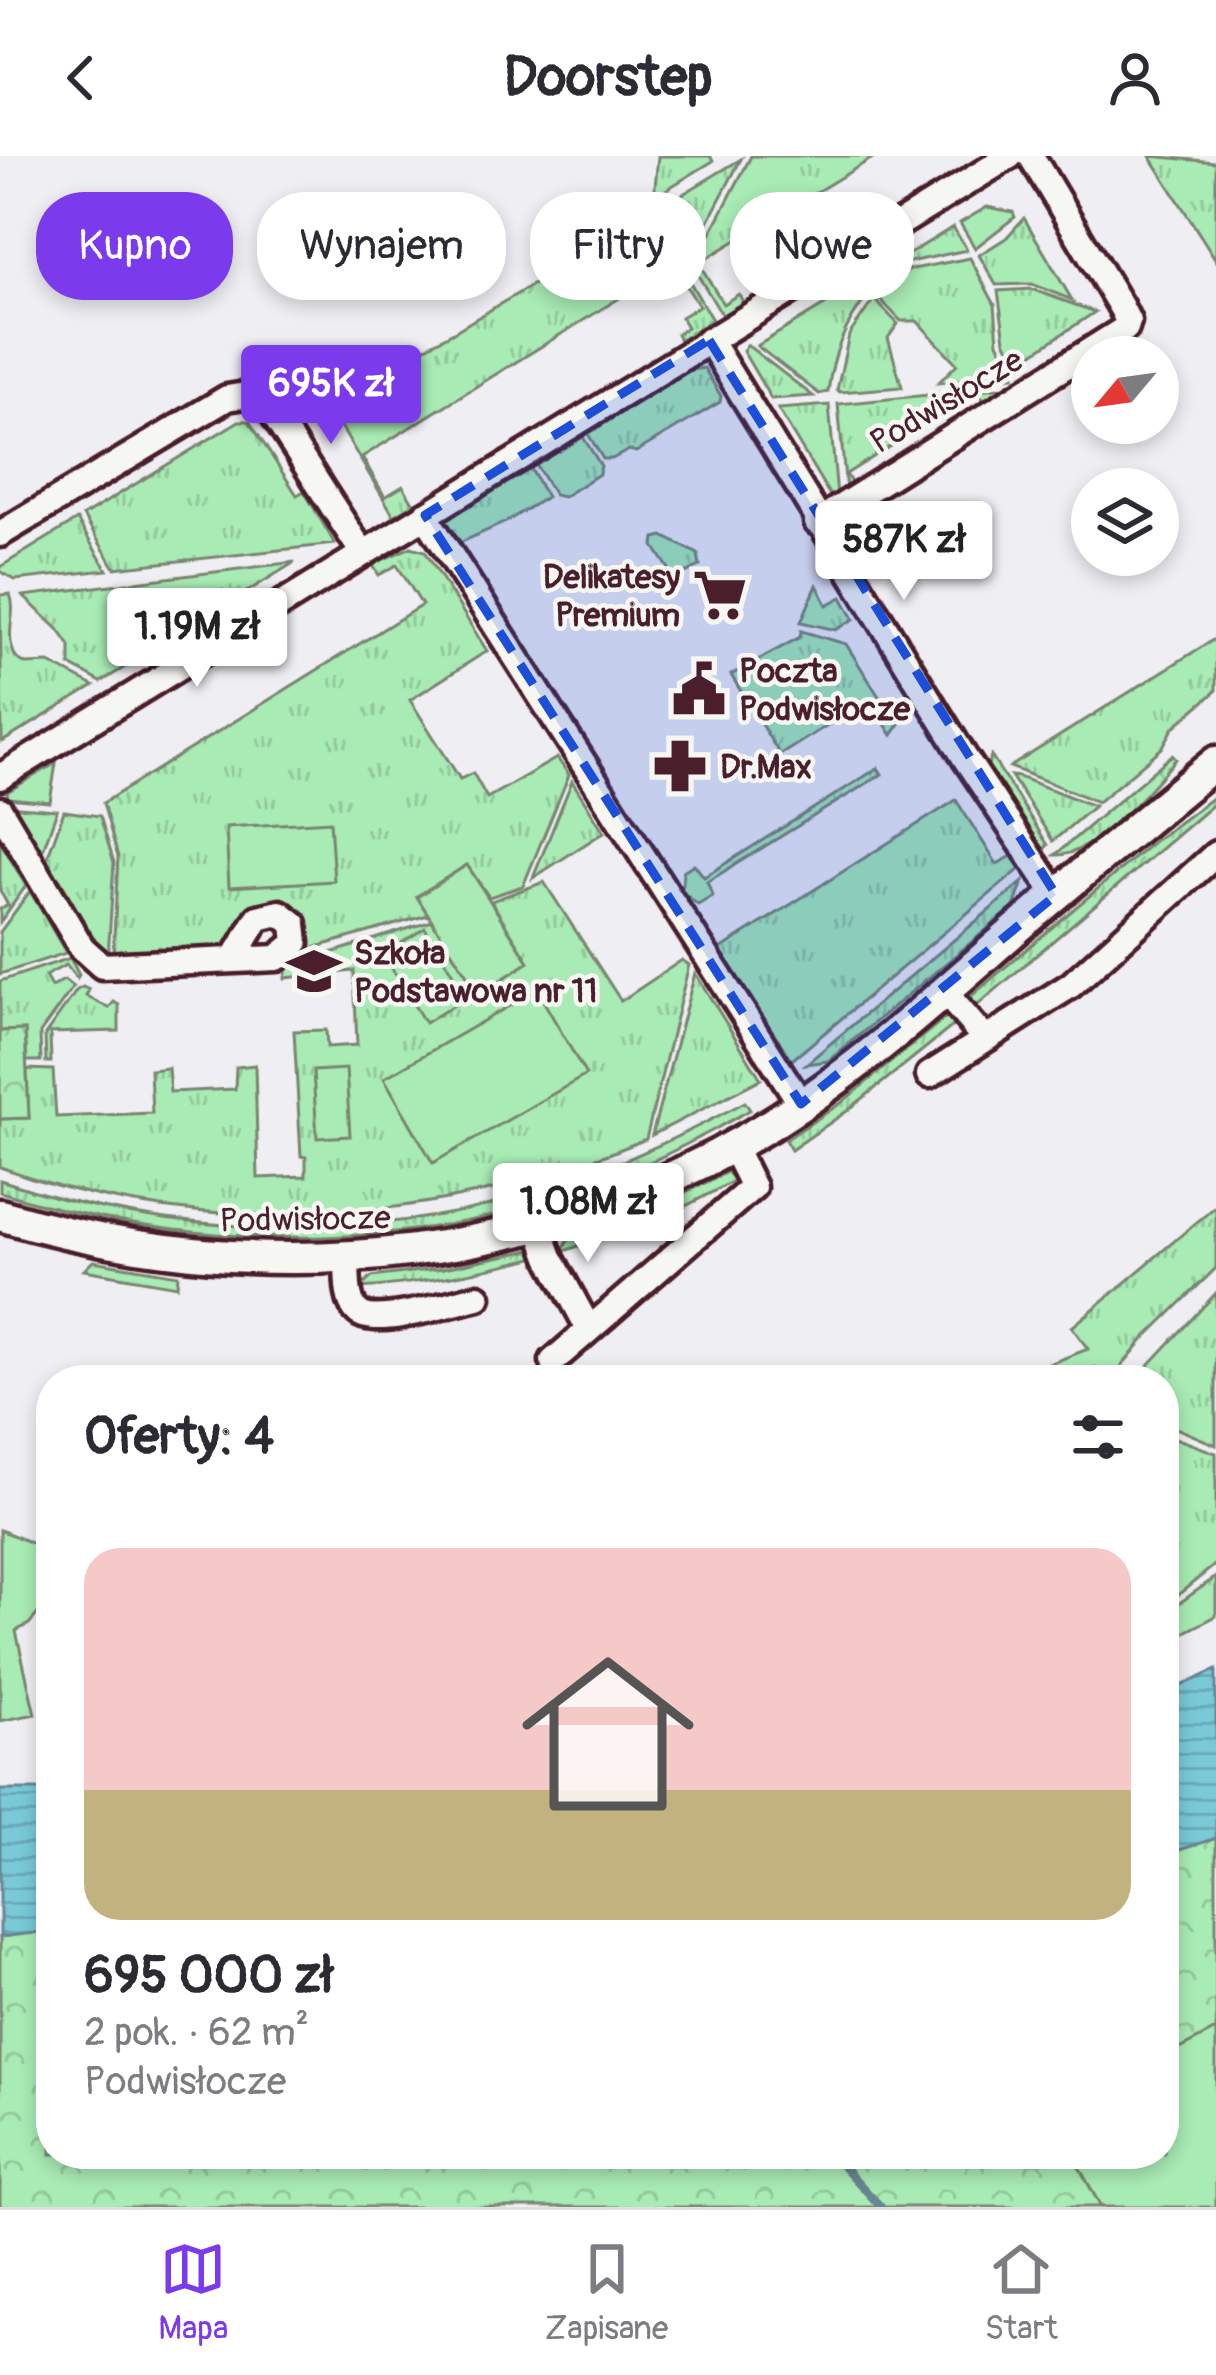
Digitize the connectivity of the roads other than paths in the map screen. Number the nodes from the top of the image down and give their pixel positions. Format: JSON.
{"nodes":[{"id":1,"x":1010,"y":156,"type":"edge"},
{"id":2,"x":1031,"y":156,"type":"edge"},
{"id":3,"x":709,"y":340,"type":"junction"},
{"id":4,"x":425,"y":515,"type":"junction"},
{"id":5,"x":817,"y":521,"type":"junction"},
{"id":6,"x":0,"y":534,"type":"edge"},
{"id":7,"x":362,"y":552,"type":"junction"},
{"id":8,"x":1216,"y":762,"type":"edge"},
{"id":9,"x":0,"y":777,"type":"edge"},
{"id":10,"x":0,"y":810,"type":"edge"},
{"id":11,"x":1216,"y":854,"type":"edge"},
{"id":12,"x":1056,"y":895,"type":"junction"},
{"id":13,"x":236,"y":957,"type":"dead end"},
{"id":14,"x":944,"y":991,"type":"junction"},
{"id":15,"x":984,"y":1038,"type":"junction"},
{"id":16,"x":929,"y":1075,"type":"dead end"},
{"id":17,"x":801,"y":1104,"type":"junction"},
{"id":18,"x":732,"y":1145,"type":"junction"},
{"id":19,"x":0,"y":1215,"type":"edge"},
{"id":20,"x":538,"y":1225,"type":"junction"},
{"id":21,"x":347,"y":1257,"type":"junction"},
{"id":22,"x":478,"y":1297,"type":"dead end"},
{"id":23,"x":589,"y":1329,"type":"junction"},
{"id":24,"x":554,"y":1361,"type":"dead end"}],
"edges":[{"from":1,"to":3,"type":"street"},
{"from":2,"to":5,"type":"street","name":"Podwisłocze"},
{"from":3,"to":4,"type":"street"},
{"from":3,"to":5,"type":"street"},
{"from":4,"to":7,"type":"street"},
{"from":4,"to":17,"type":"street"},
{"from":5,"to":12,"type":"street"},
{"from":6,"to":7,"type":"street"},
{"from":7,"to":9,"type":"street"},
{"from":8,"to":12,"type":"street","name":"Podwisłocze"},
{"from":10,"to":13,"type":"street"},
{"from":11,"to":15,"type":"street"},
{"from":12,"to":14,"type":"street","name":"Podwisłocze"},
{"from":14,"to":15,"type":"street"},
{"from":14,"to":17,"type":"street","name":"Podwisłocze"},
{"from":15,"to":16,"type":"street"},
{"from":17,"to":18,"type":"street","name":"Podwisłocze"},
{"from":18,"to":20,"type":"street","name":"Podwisłocze"},
{"from":18,"to":23,"type":"street"},
{"from":19,"to":21,"type":"street","name":"Podwisłocze"},
{"from":20,"to":21,"type":"street","name":"Podwisłocze"},
{"from":20,"to":23,"type":"street"},
{"from":21,"to":22,"type":"street"},
{"from":23,"to":24,"type":"street"}]}
